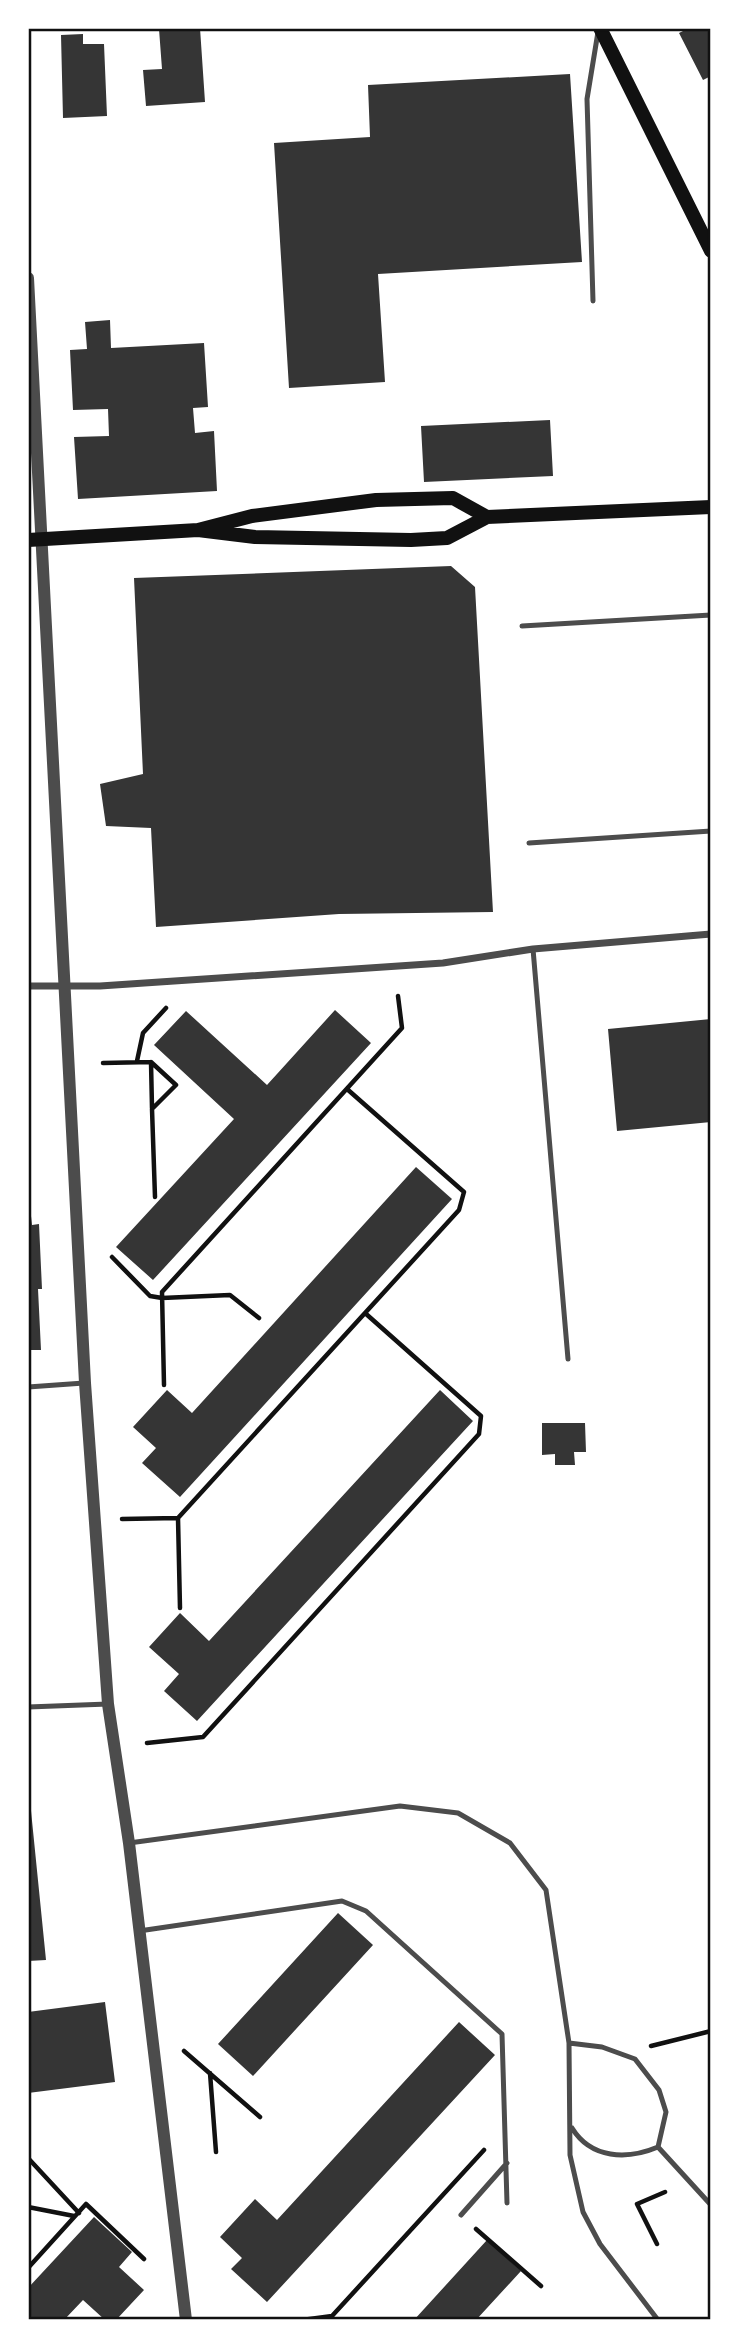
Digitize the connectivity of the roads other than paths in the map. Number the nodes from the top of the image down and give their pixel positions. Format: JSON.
{"nodes":[{"id":1,"x":599,"y":28,"type":"edge"},
{"id":2,"x":711,"y":251,"type":"edge"},
{"id":3,"x":28,"y":278,"type":"edge"},
{"id":4,"x":593,"y":300,"type":"dead end"},
{"id":5,"x":711,"y":507,"type":"edge"},
{"id":6,"x":487,"y":517,"type":"junction"},
{"id":7,"x":198,"y":530,"type":"junction"},
{"id":8,"x":35,"y":540,"type":"edge"},
{"id":9,"x":711,"y":615,"type":"edge"},
{"id":10,"x":522,"y":626,"type":"dead end"},
{"id":11,"x":711,"y":831,"type":"edge"},
{"id":12,"x":529,"y":843,"type":"dead end"},
{"id":13,"x":711,"y":934,"type":"edge"},
{"id":14,"x":533,"y":949,"type":"junction"},
{"id":15,"x":28,"y":986,"type":"edge"},
{"id":16,"x":65,"y":986,"type":"junction"},
{"id":17,"x":568,"y":1359,"type":"dead end"},
{"id":18,"x":85,"y":1383,"type":"junction"},
{"id":19,"x":28,"y":1387,"type":"edge"},
{"id":20,"x":108,"y":1704,"type":"junction"},
{"id":21,"x":28,"y":1707,"type":"edge"},
{"id":22,"x":129,"y":1843,"type":"junction"},
{"id":23,"x":139,"y":1931,"type":"junction"},
{"id":24,"x":569,"y":2043,"type":"junction"},
{"id":25,"x":570,"y":2126,"type":"junction"},
{"id":26,"x":658,"y":2147,"type":"junction"},
{"id":27,"x":507,"y":2163,"type":"junction"},
{"id":28,"x":508,"y":2203,"type":"dead end"},
{"id":29,"x":711,"y":2206,"type":"edge"},
{"id":30,"x":461,"y":2215,"type":"road end"},
{"id":31,"x":186,"y":2320,"type":"edge"},
{"id":32,"x":658,"y":2320,"type":"edge"}],
"edges":[{"from":1,"to":2,"type":"main road"},
{"from":1,"to":4,"type":"lane"},
{"from":3,"to":8,"type":"street"},
{"from":5,"to":6,"type":"main road"},
{"from":6,"to":7,"type":"main road"},
{"from":6,"to":7,"type":"main road"},
{"from":7,"to":8,"type":"main road"},
{"from":8,"to":16,"type":"street"},
{"from":9,"to":10,"type":"lane"},
{"from":11,"to":12,"type":"lane"},
{"from":13,"to":14,"type":"street"},
{"from":14,"to":16,"type":"street"},
{"from":14,"to":17,"type":"lane"},
{"from":15,"to":16,"type":"street"},
{"from":16,"to":18,"type":"street"},
{"from":18,"to":19,"type":"lane"},
{"from":18,"to":20,"type":"street"},
{"from":20,"to":21,"type":"lane"},
{"from":20,"to":22,"type":"street"},
{"from":22,"to":23,"type":"street"},
{"from":22,"to":24,"type":"lane"},
{"from":23,"to":27,"type":"lane"},
{"from":23,"to":31,"type":"street"},
{"from":24,"to":25,"type":"lane"},
{"from":24,"to":26,"type":"lane"},
{"from":25,"to":26,"type":"lane"},
{"from":25,"to":32,"type":"lane"},
{"from":26,"to":29,"type":"lane"},
{"from":27,"to":28,"type":"lane"},
{"from":27,"to":30,"type":"lane"}]}
